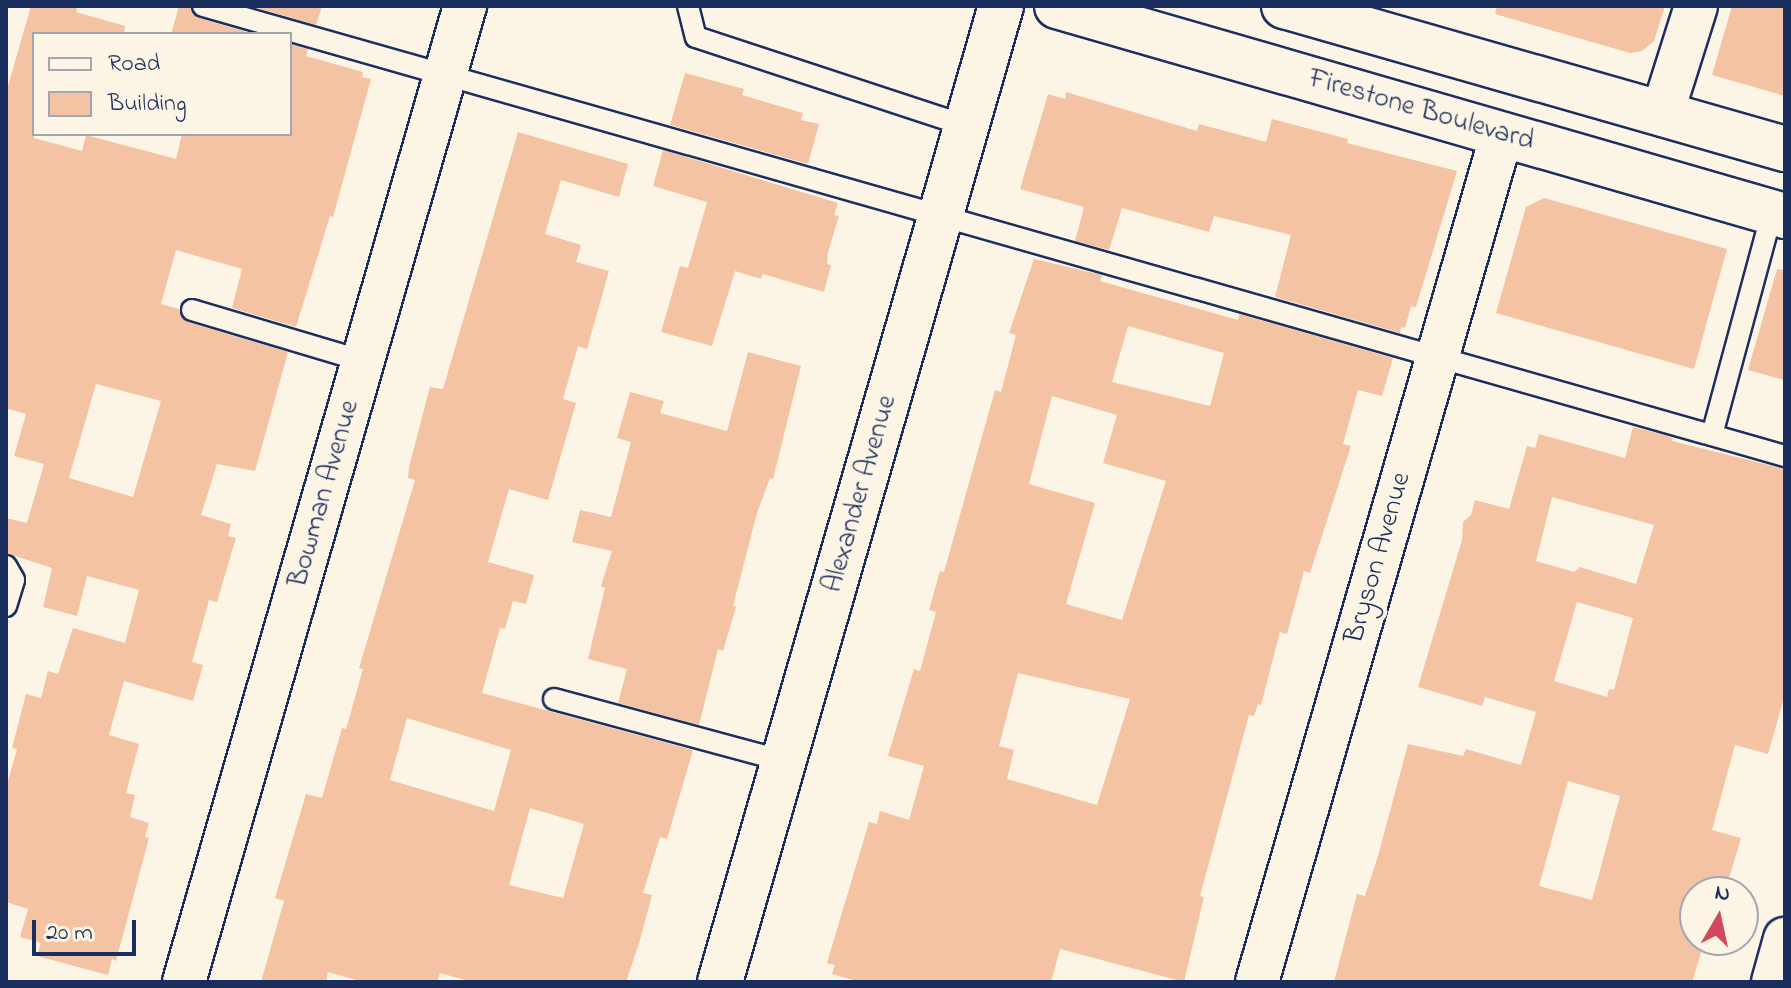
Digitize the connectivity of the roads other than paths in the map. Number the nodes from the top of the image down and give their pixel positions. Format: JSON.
{"nodes":[{"id":1,"x":203,"y":6,"type":"edge"},
{"id":2,"x":465,"y":6,"type":"edge"},
{"id":3,"x":688,"y":6,"type":"edge"},
{"id":4,"x":1001,"y":6,"type":"edge"},
{"id":5,"x":1057,"y":6,"type":"edge"},
{"id":6,"x":1284,"y":6,"type":"edge"},
{"id":7,"x":1696,"y":6,"type":"edge"},
{"id":8,"x":445,"y":75,"type":"junction"},
{"id":9,"x":1662,"y":114,"type":"junction"},
{"id":10,"x":967,"y":126,"type":"junction"},
{"id":11,"x":1502,"y":134,"type":"junction"},
{"id":12,"x":1785,"y":149,"type":"edge"},
{"id":13,"x":1778,"y":215,"type":"edge"},
{"id":14,"x":941,"y":216,"type":"junction"},
{"id":15,"x":192,"y":310,"type":"dead end"},
{"id":16,"x":1437,"y":357,"type":"junction"},
{"id":17,"x":363,"y":361,"type":"junction"},
{"id":18,"x":1712,"y":435,"type":"junction"},
{"id":19,"x":1785,"y":456,"type":"edge"},
{"id":20,"x":6,"y":566,"type":"edge"},
{"id":21,"x":6,"y":606,"type":"edge"},
{"id":22,"x":554,"y":699,"type":"dead end"},
{"id":23,"x":784,"y":761,"type":"junction"},
{"id":24,"x":1785,"y":939,"type":"edge"},
{"id":25,"x":184,"y":982,"type":"edge"},
{"id":26,"x":720,"y":982,"type":"edge"},
{"id":27,"x":1257,"y":982,"type":"edge"},
{"id":28,"x":1773,"y":982,"type":"edge"}],
"edges":[{"from":1,"to":8,"type":"lane"},
{"from":2,"to":8,"type":"street","name":"Bowman Avenue"},
{"from":3,"to":10,"type":"lane"},
{"from":4,"to":10,"type":"main road","name":"Alexander Avenue"},
{"from":5,"to":11,"type":"main road","name":"Firestone Boulevard"},
{"from":6,"to":9,"type":"main road"},
{"from":7,"to":9,"type":"street"},
{"from":8,"to":14,"type":"lane"},
{"from":8,"to":17,"type":"street","name":"Bowman Avenue"},
{"from":9,"to":12,"type":"main road"},
{"from":10,"to":14,"type":"main road","name":"Alexander Avenue"},
{"from":11,"to":13,"type":"main road","name":"Firestone Boulevard"},
{"from":11,"to":16,"type":"street","name":"Bryson Avenue"},
{"from":13,"to":18,"type":"lane"},
{"from":14,"to":16,"type":"lane"},
{"from":14,"to":23,"type":"main road","name":"Alexander Avenue"},
{"from":15,"to":17,"type":"lane"},
{"from":16,"to":18,"type":"lane"},
{"from":16,"to":27,"type":"street","name":"Bryson Avenue"},
{"from":17,"to":25,"type":"street","name":"Bowman Avenue"},
{"from":18,"to":19,"type":"lane"},
{"from":20,"to":21,"type":"lane"},
{"from":22,"to":23,"type":"lane"},
{"from":23,"to":26,"type":"main road","name":"Alexander Avenue"},
{"from":24,"to":28,"type":"street"}]}
